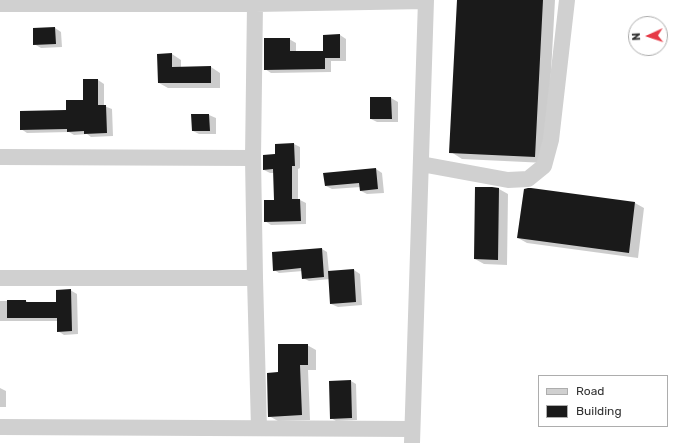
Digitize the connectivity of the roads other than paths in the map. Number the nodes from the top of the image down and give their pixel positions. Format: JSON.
{"nodes":[{"id":1,"x":426,"y":0,"type":"edge"},
{"id":2,"x":567,"y":0,"type":"edge"},
{"id":3,"x":0,"y":4,"type":"edge"},
{"id":4,"x":255,"y":4,"type":"junction"},
{"id":5,"x":0,"y":157,"type":"edge"},
{"id":6,"x":253,"y":158,"type":"junction"},
{"id":7,"x":421,"y":164,"type":"junction"},
{"id":8,"x":0,"y":278,"type":"edge"},
{"id":9,"x":255,"y":278,"type":"junction"},
{"id":10,"x":0,"y":427,"type":"edge"},
{"id":11,"x":259,"y":428,"type":"junction"},
{"id":12,"x":412,"y":436,"type":"edge"}],
"edges":[{"from":1,"to":4,"type":"street"},
{"from":1,"to":7,"type":"street"},
{"from":2,"to":7,"type":"street"},
{"from":3,"to":4,"type":"street"},
{"from":4,"to":6,"type":"street"},
{"from":5,"to":6,"type":"street"},
{"from":6,"to":9,"type":"street"},
{"from":7,"to":12,"type":"street"},
{"from":8,"to":9,"type":"street"},
{"from":9,"to":11,"type":"street"},
{"from":10,"to":11,"type":"street"},
{"from":11,"to":12,"type":"street"}]}
